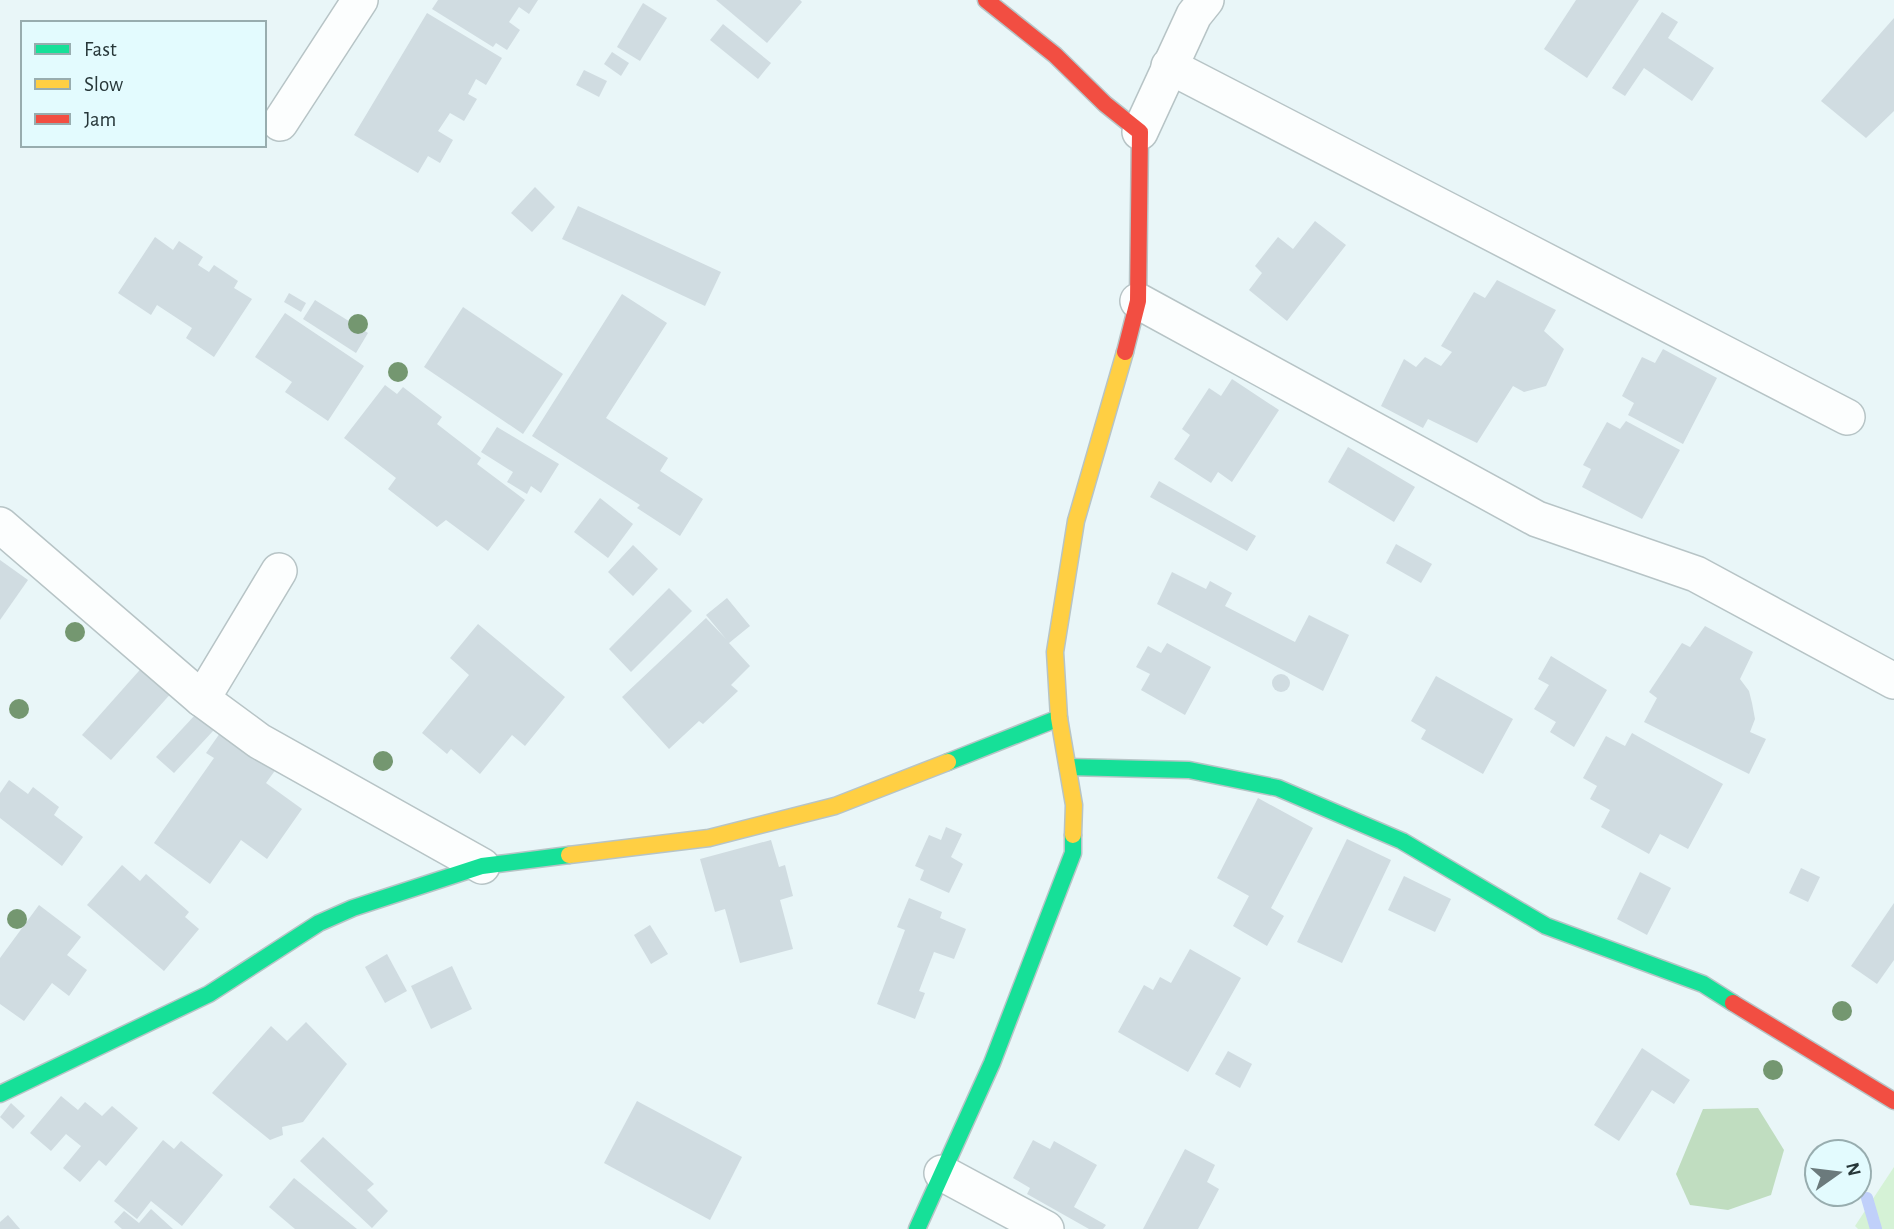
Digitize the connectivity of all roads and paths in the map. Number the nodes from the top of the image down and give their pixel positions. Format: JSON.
{"nodes":[{"id":1,"x":360,"y":0,"type":"edge"},
{"id":2,"x":986,"y":0,"type":"edge"},
{"id":3,"x":1206,"y":0,"type":"edge"},
{"id":4,"x":1168,"y":66,"type":"junction"},
{"id":5,"x":280,"y":123,"type":"dead end"},
{"id":6,"x":1140,"y":132,"type":"junction"},
{"id":7,"x":1138,"y":302,"type":"junction"},
{"id":8,"x":1847,"y":417,"type":"dead end"},
{"id":9,"x":0,"y":525,"type":"edge"},
{"id":10,"x":279,"y":571,"type":"dead end"},
{"id":11,"x":1894,"y":681,"type":"edge"},
{"id":12,"x":202,"y":699,"type":"junction"},
{"id":13,"x":1059,"y":718,"type":"junction"},
{"id":14,"x":1068,"y":767,"type":"junction"},
{"id":15,"x":482,"y":866,"type":"junction"},
{"id":16,"x":0,"y":1094,"type":"edge"},
{"id":17,"x":1894,"y":1101,"type":"edge"},
{"id":18,"x":943,"y":1173,"type":"junction"},
{"id":19,"x":917,"y":1229,"type":"edge"},
{"id":20,"x":1046,"y":1229,"type":"edge"}],
"edges":[{"from":1,"to":5,"type":"street"},
{"from":2,"to":6,"type":"street"},
{"from":3,"to":4,"type":"street"},
{"from":4,"to":6,"type":"street"},
{"from":4,"to":8,"type":"street"},
{"from":6,"to":7,"type":"street"},
{"from":7,"to":11,"type":"street"},
{"from":7,"to":13,"type":"street"},
{"from":9,"to":12,"type":"street"},
{"from":10,"to":12,"type":"street"},
{"from":12,"to":15,"type":"street"},
{"from":13,"to":14,"type":"street"},
{"from":13,"to":15,"type":"street"},
{"from":14,"to":17,"type":"street"},
{"from":14,"to":18,"type":"street"},
{"from":15,"to":16,"type":"street"},
{"from":18,"to":19,"type":"street"},
{"from":18,"to":20,"type":"street"}]}
